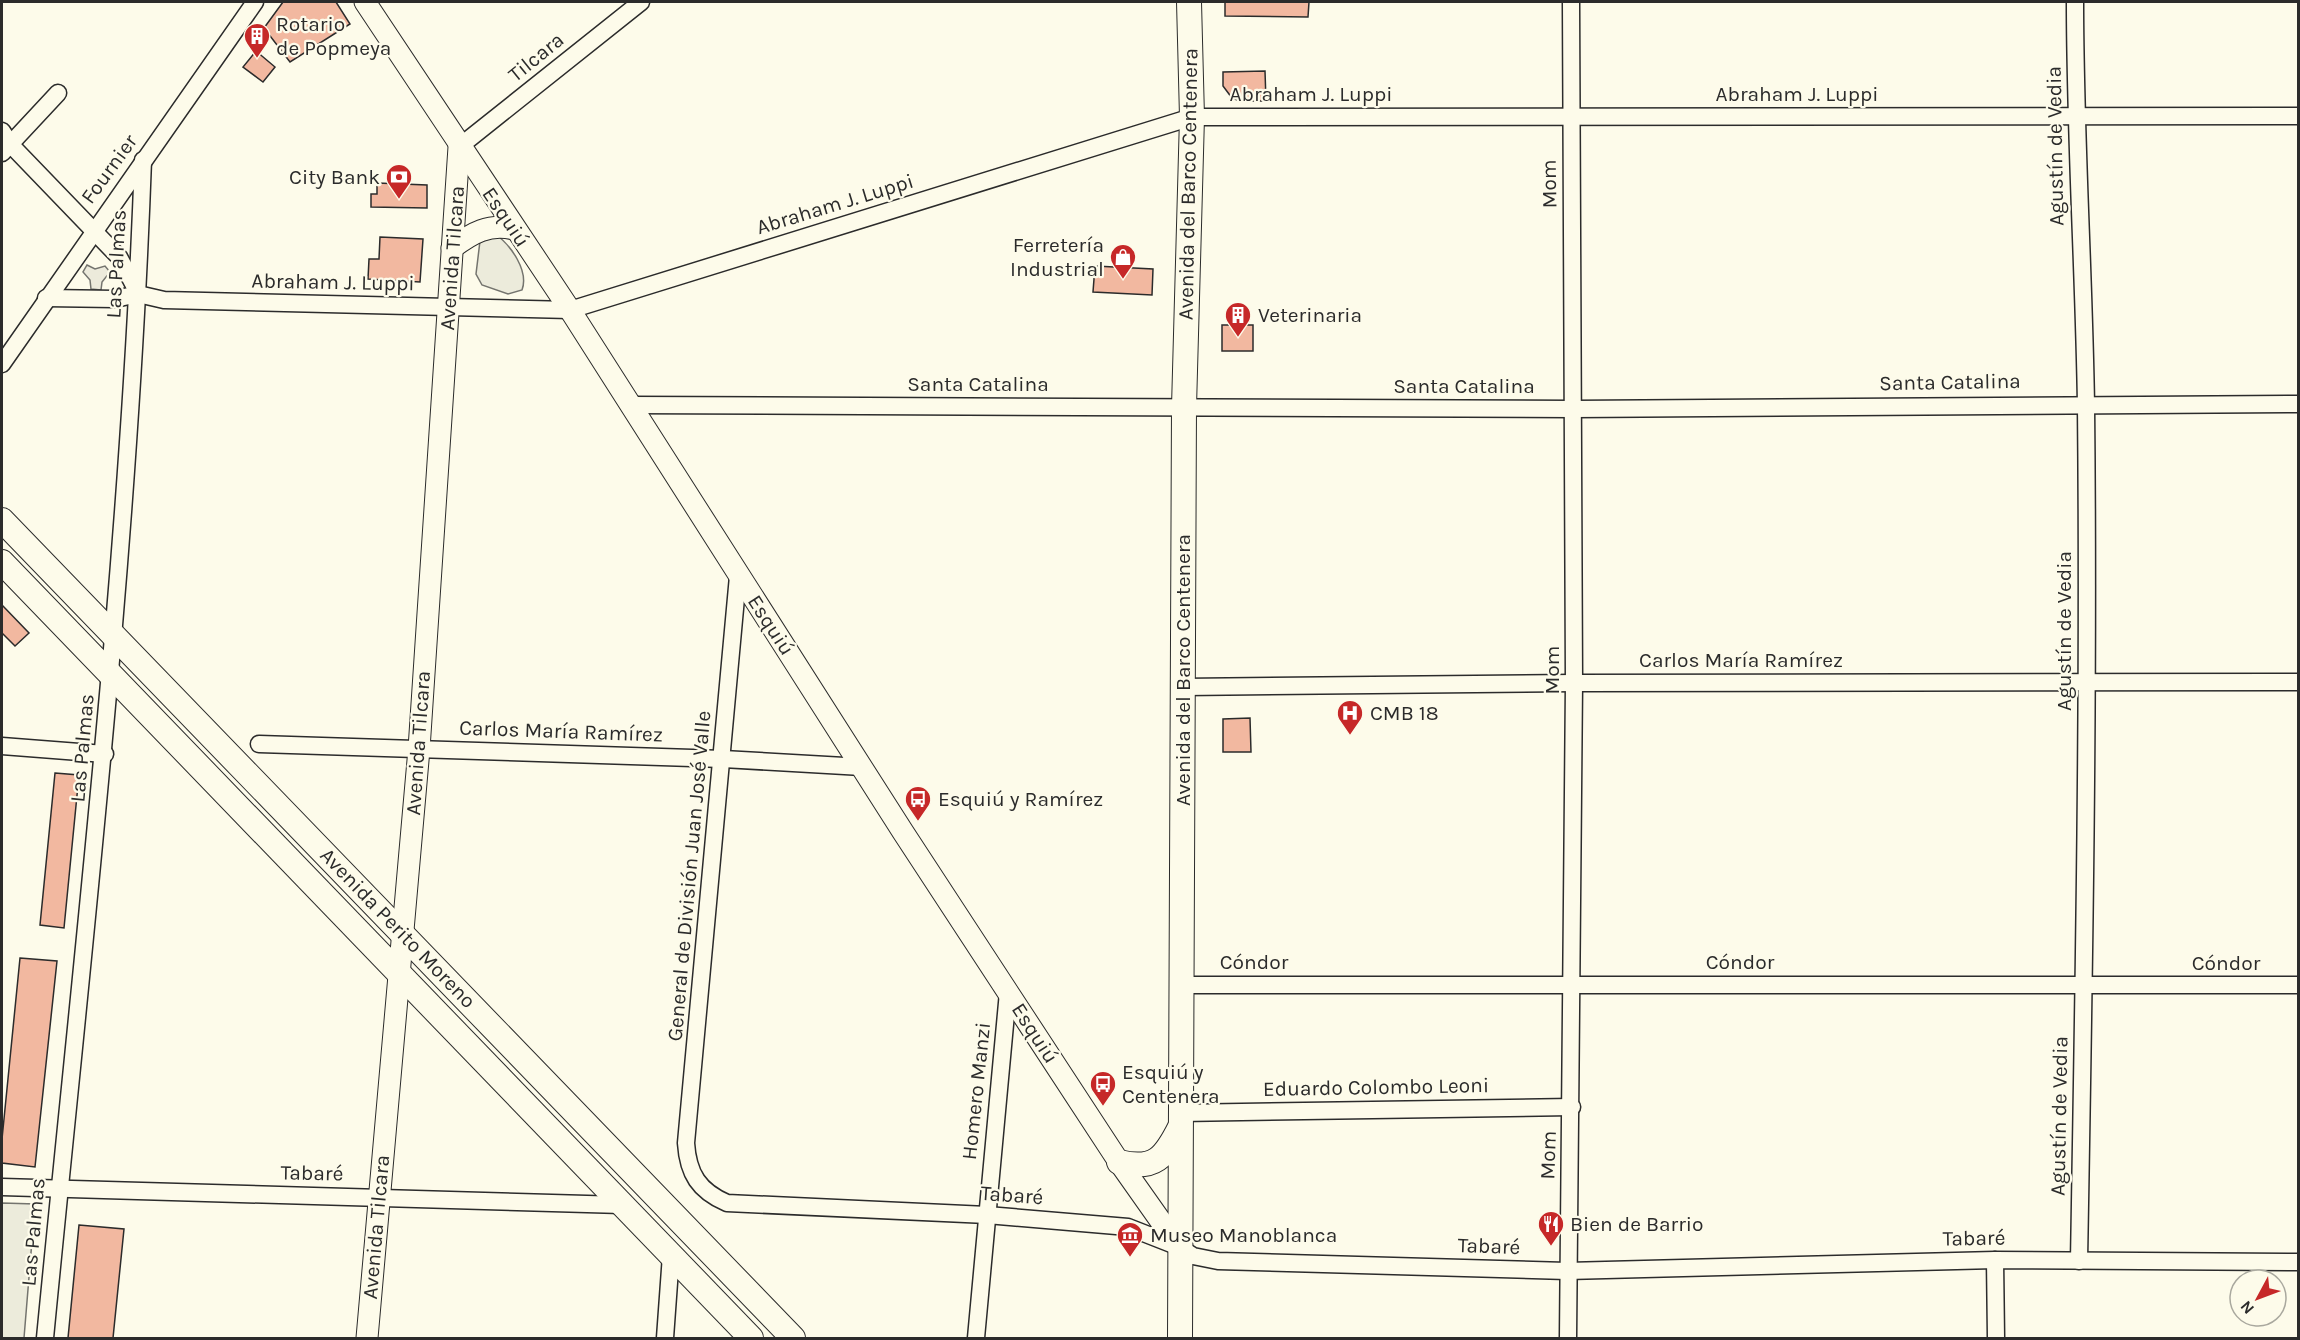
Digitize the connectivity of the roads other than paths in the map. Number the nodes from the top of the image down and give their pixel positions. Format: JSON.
{"nodes":[{"id":1,"x":255,"y":2,"type":"edge"},
{"id":2,"x":365,"y":2,"type":"edge"},
{"id":3,"x":641,"y":2,"type":"edge"},
{"id":4,"x":1190,"y":2,"type":"edge"},
{"id":5,"x":1571,"y":2,"type":"edge"},
{"id":6,"x":2075,"y":2,"type":"edge"},
{"id":7,"x":58,"y":93,"type":"dead end"},
{"id":8,"x":1571,"y":115,"type":"junction"},
{"id":9,"x":2298,"y":116,"type":"edge"},
{"id":10,"x":1192,"y":117,"type":"junction"},
{"id":11,"x":2075,"y":118,"type":"junction"},
{"id":12,"x":5,"y":143,"type":"edge"},
{"id":13,"x":459,"y":147,"type":"junction"},
{"id":14,"x":143,"y":160,"type":"junction"},
{"id":15,"x":514,"y":229,"type":"junction"},
{"id":16,"x":92,"y":231,"type":"junction"},
{"id":17,"x":452,"y":248,"type":"junction"},
{"id":18,"x":138,"y":294,"type":"junction"},
{"id":19,"x":46,"y":298,"type":"junction"},
{"id":20,"x":448,"y":307,"type":"junction"},
{"id":21,"x":570,"y":310,"type":"junction"},
{"id":22,"x":2,"y":364,"type":"edge"},
{"id":23,"x":2086,"y":403,"type":"junction"},
{"id":24,"x":2298,"y":404,"type":"edge"},
{"id":25,"x":629,"y":405,"type":"junction"},
{"id":26,"x":1184,"y":407,"type":"junction"},
{"id":27,"x":1574,"y":409,"type":"junction"},
{"id":28,"x":2,"y":520,"type":"edge"},
{"id":29,"x":2,"y":562,"type":"edge"},
{"id":30,"x":738,"y":576,"type":"junction"},
{"id":31,"x":115,"y":636,"type":"junction"},
{"id":32,"x":111,"y":675,"type":"junction"},
{"id":33,"x":2087,"y":682,"type":"junction"},
{"id":34,"x":2298,"y":682,"type":"edge"},
{"id":35,"x":1574,"y":683,"type":"junction"},
{"id":36,"x":1183,"y":687,"type":"junction"},
{"id":37,"x":259,"y":744,"type":"dead end"},
{"id":38,"x":2,"y":746,"type":"edge"},
{"id":39,"x":419,"y":748,"type":"junction"},
{"id":40,"x":105,"y":754,"type":"junction"},
{"id":41,"x":723,"y":759,"type":"junction"},
{"id":42,"x":862,"y":767,"type":"junction"},
{"id":43,"x":402,"y":933,"type":"junction"},
{"id":44,"x":400,"y":976,"type":"junction"},
{"id":45,"x":1572,"y":984,"type":"junction"},
{"id":46,"x":1182,"y":985,"type":"junction"},
{"id":47,"x":2084,"y":985,"type":"junction"},
{"id":48,"x":2298,"y":985,"type":"edge"},
{"id":49,"x":1008,"y":992,"type":"junction"},
{"id":50,"x":1572,"y":1107,"type":"junction"},
{"id":51,"x":1180,"y":1120,"type":"junction"},
{"id":52,"x":1119,"y":1161,"type":"junction"},
{"id":53,"x":696,"y":1179,"type":"joint"},
{"id":54,"x":2,"y":1187,"type":"edge"},
{"id":55,"x":59,"y":1189,"type":"junction"},
{"id":56,"x":378,"y":1197,"type":"junction"},
{"id":57,"x":622,"y":1205,"type":"junction"},
{"id":58,"x":987,"y":1215,"type":"junction"},
{"id":59,"x":1179,"y":1247,"type":"junction"},
{"id":60,"x":671,"y":1255,"type":"junction"},
{"id":61,"x":1995,"y":1260,"type":"junction"},
{"id":62,"x":2079,"y":1261,"type":"junction"},
{"id":63,"x":2298,"y":1262,"type":"edge"},
{"id":64,"x":1567,"y":1271,"type":"junction"},
{"id":65,"x":45,"y":1338,"type":"edge"},
{"id":66,"x":367,"y":1338,"type":"edge"},
{"id":67,"x":665,"y":1338,"type":"edge"},
{"id":68,"x":751,"y":1338,"type":"edge"},
{"id":69,"x":793,"y":1338,"type":"edge"},
{"id":70,"x":976,"y":1338,"type":"edge"},
{"id":71,"x":1180,"y":1338,"type":"edge"},
{"id":72,"x":1568,"y":1338,"type":"edge"},
{"id":73,"x":1996,"y":1338,"type":"edge"}],
"edges":[{"from":1,"to":14,"type":"street","name":"Fournier"},
{"from":2,"to":13,"type":"street","name":"Esquiú"},
{"from":3,"to":13,"type":"street","name":"Tilcara"},
{"from":4,"to":10,"type":"main road","name":"Avenida del Barco Centenera"},
{"from":5,"to":8,"type":"street","name":"Mom"},
{"from":6,"to":11,"type":"street","name":"Agustín de Vedia"},
{"from":7,"to":12,"type":"street"},
{"from":8,"to":10,"type":"street","name":"Abraham J. Luppi"},
{"from":8,"to":11,"type":"street","name":"Abraham J. Luppi"},
{"from":8,"to":27,"type":"street","name":"Mom"},
{"from":9,"to":11,"type":"street","name":"Abraham J. Luppi"},
{"from":10,"to":21,"type":"street","name":"Abraham J. Luppi"},
{"from":10,"to":26,"type":"main road","name":"Avenida del Barco Centenera"},
{"from":11,"to":23,"type":"street","name":"Agustín de Vedia"},
{"from":12,"to":16,"type":"street"},
{"from":13,"to":15,"type":"street","name":"Esquiú"},
{"from":13,"to":17,"type":"street","name":"Avenida Tilcara"},
{"from":14,"to":16,"type":"street","name":"Fournier"},
{"from":14,"to":18,"type":"street","name":"Las Palmas"},
{"from":15,"to":17,"type":"street"},
{"from":15,"to":21,"type":"street","name":"Esquiú"},
{"from":16,"to":18,"type":"street"},
{"from":16,"to":19,"type":"street","name":"Fournier"},
{"from":17,"to":20,"type":"street","name":"Avenida Tilcara"},
{"from":18,"to":19,"type":"street","name":"Abraham J. Luppi"},
{"from":18,"to":20,"type":"street","name":"Abraham J. Luppi"},
{"from":18,"to":31,"type":"street","name":"Las Palmas"},
{"from":19,"to":22,"type":"street","name":"Fournier"},
{"from":20,"to":21,"type":"street","name":"Abraham J. Luppi"},
{"from":20,"to":39,"type":"street","name":"Avenida Tilcara"},
{"from":21,"to":25,"type":"street","name":"Esquiú"},
{"from":23,"to":24,"type":"street","name":"Santa Catalina"},
{"from":23,"to":27,"type":"street","name":"Santa Catalina"},
{"from":23,"to":33,"type":"street","name":"Agustín de Vedia"},
{"from":25,"to":26,"type":"street","name":"Santa Catalina"},
{"from":25,"to":30,"type":"street","name":"Esquiú"},
{"from":26,"to":27,"type":"street","name":"Santa Catalina"},
{"from":26,"to":36,"type":"main road","name":"Avenida del Barco Centenera"},
{"from":27,"to":35,"type":"street","name":"Mom"},
{"from":28,"to":31,"type":"main road","name":"Avenida Perito Moreno"},
{"from":29,"to":32,"type":"main road","name":"Avenida Perito Moreno"},
{"from":30,"to":41,"type":"street","name":"General de División Juan José Valle"},
{"from":30,"to":42,"type":"street","name":"Esquiú"},
{"from":31,"to":32,"type":"street","name":"Las Palmas"},
{"from":31,"to":43,"type":"main road","name":"Avenida Perito Moreno"},
{"from":32,"to":40,"type":"street","name":"Las Palmas"},
{"from":32,"to":44,"type":"main road","name":"Avenida Perito Moreno"},
{"from":33,"to":34,"type":"street","name":"Carlos María Ramírez"},
{"from":33,"to":35,"type":"street","name":"Carlos María Ramírez"},
{"from":33,"to":47,"type":"street","name":"Agustín de Vedia"},
{"from":35,"to":36,"type":"street","name":"Carlos María Ramírez"},
{"from":35,"to":45,"type":"street","name":"Mom"},
{"from":36,"to":46,"type":"main road","name":"Avenida del Barco Centenera"},
{"from":37,"to":39,"type":"street","name":"Carlos María Ramírez"},
{"from":38,"to":40,"type":"street"},
{"from":39,"to":41,"type":"street","name":"Carlos María Ramírez"},
{"from":39,"to":43,"type":"street","name":"Avenida Tilcara"},
{"from":40,"to":55,"type":"street","name":"Las Palmas"},
{"from":41,"to":42,"type":"street","name":"Carlos María Ramírez"},
{"from":41,"to":53,"type":"street","name":"General de División Juan José Valle"},
{"from":42,"to":49,"type":"street","name":"Esquiú"},
{"from":43,"to":44,"type":"street","name":"Avenida Tilcara"},
{"from":43,"to":69,"type":"main road","name":"Avenida Perito Moreno"},
{"from":44,"to":56,"type":"street","name":"Avenida Tilcara"},
{"from":44,"to":57,"type":"main road","name":"Avenida Perito Moreno"},
{"from":45,"to":46,"type":"street","name":"Cóndor"},
{"from":45,"to":47,"type":"street","name":"Cóndor"},
{"from":45,"to":50,"type":"street","name":"Mom"},
{"from":46,"to":51,"type":"main road","name":"Avenida del Barco Centenera"},
{"from":47,"to":48,"type":"street","name":"Cóndor"},
{"from":47,"to":62,"type":"street","name":"Agustín de Vedia"},
{"from":49,"to":52,"type":"street","name":"Esquiú"},
{"from":49,"to":58,"type":"street","name":"Homero Manzi"},
{"from":50,"to":51,"type":"street","name":"Eduardo Colombo Leoni"},
{"from":50,"to":64,"type":"street","name":"Mom"},
{"from":51,"to":52,"type":"main road"},
{"from":51,"to":59,"type":"main road","name":"Avenida del Barco Centenera"},
{"from":52,"to":59,"type":"street","name":"Esquiú"},
{"from":53,"to":58,"type":"street","name":"Tabaré"},
{"from":54,"to":55,"type":"street","name":"Tabaré"},
{"from":55,"to":56,"type":"street","name":"Tabaré"},
{"from":55,"to":65,"type":"street","name":"Las Palmas"},
{"from":56,"to":57,"type":"street","name":"Tabaré"},
{"from":56,"to":66,"type":"street","name":"Avenida Tilcara"},
{"from":57,"to":60,"type":"main road","name":"Avenida Perito Moreno"},
{"from":58,"to":59,"type":"street","name":"Tabaré"},
{"from":58,"to":70,"type":"street","name":"Homero Manzi"},
{"from":59,"to":64,"type":"street","name":"Tabaré"},
{"from":59,"to":71,"type":"main road","name":"Avenida del Barco Centenera"},
{"from":60,"to":67,"type":"street"},
{"from":60,"to":68,"type":"main road","name":"Avenida Perito Moreno"},
{"from":61,"to":62,"type":"street","name":"Tabaré"},
{"from":61,"to":64,"type":"street","name":"Tabaré"},
{"from":61,"to":73,"type":"street"},
{"from":62,"to":63,"type":"street","name":"Tabaré"},
{"from":64,"to":72,"type":"street","name":"Mom"}]}
